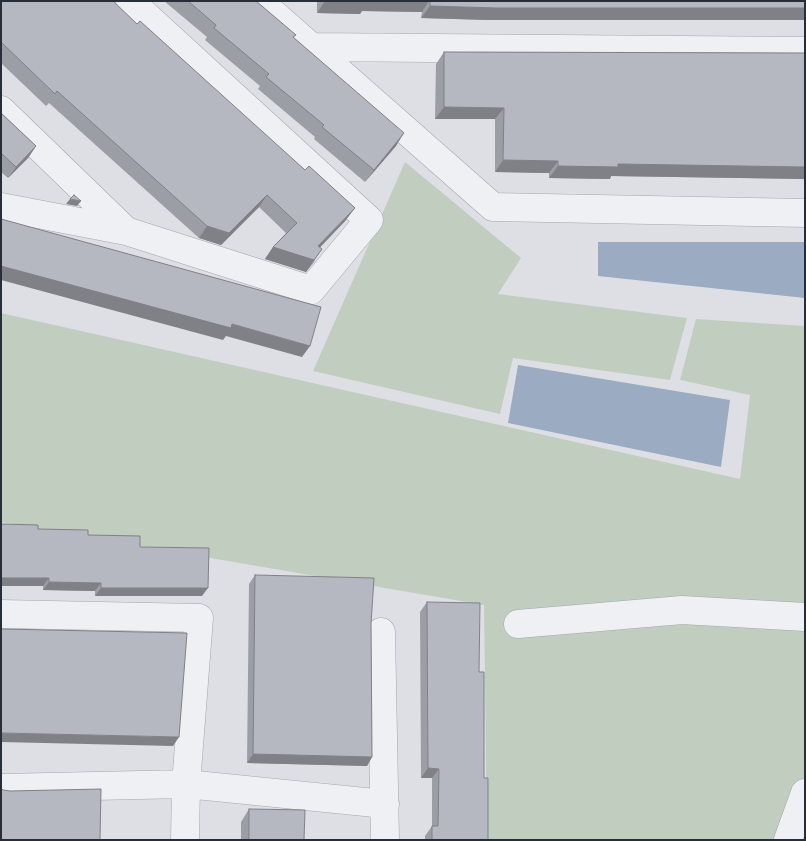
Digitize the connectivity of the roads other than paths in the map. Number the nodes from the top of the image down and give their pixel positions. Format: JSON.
{"nodes":[{"id":1,"x":130,"y":1,"type":"edge"},
{"id":2,"x":259,"y":1,"type":"edge"},
{"id":3,"x":310,"y":47,"type":"junction"},
{"id":4,"x":805,"y":51,"type":"edge"},
{"id":5,"x":1,"y":110,"type":"edge"},
{"id":6,"x":1,"y":207,"type":"edge"},
{"id":7,"x":805,"y":213,"type":"edge"},
{"id":8,"x":126,"y":231,"type":"junction"},
{"id":9,"x":1,"y":614,"type":"edge"},
{"id":10,"x":805,"y":617,"type":"edge"},
{"id":11,"x":518,"y":624,"type":"dead end"},
{"id":12,"x":381,"y":632,"type":"dead end"},
{"id":13,"x":186,"y":784,"type":"junction"},
{"id":14,"x":1,"y":788,"type":"edge"},
{"id":15,"x":805,"y":793,"type":"edge"},
{"id":16,"x":385,"y":804,"type":"junction"},
{"id":17,"x":185,"y":840,"type":"edge"},
{"id":18,"x":385,"y":840,"type":"edge"},
{"id":19,"x":788,"y":840,"type":"edge"}],
"edges":[{"from":1,"to":8,"type":"street"},
{"from":2,"to":3,"type":"street"},
{"from":3,"to":4,"type":"street"},
{"from":3,"to":7,"type":"street"},
{"from":5,"to":8,"type":"street"},
{"from":6,"to":8,"type":"street"},
{"from":9,"to":13,"type":"street"},
{"from":10,"to":11,"type":"street"},
{"from":12,"to":16,"type":"street"},
{"from":13,"to":14,"type":"street"},
{"from":13,"to":16,"type":"street"},
{"from":13,"to":17,"type":"street"},
{"from":15,"to":19,"type":"street"},
{"from":16,"to":18,"type":"street"}]}
